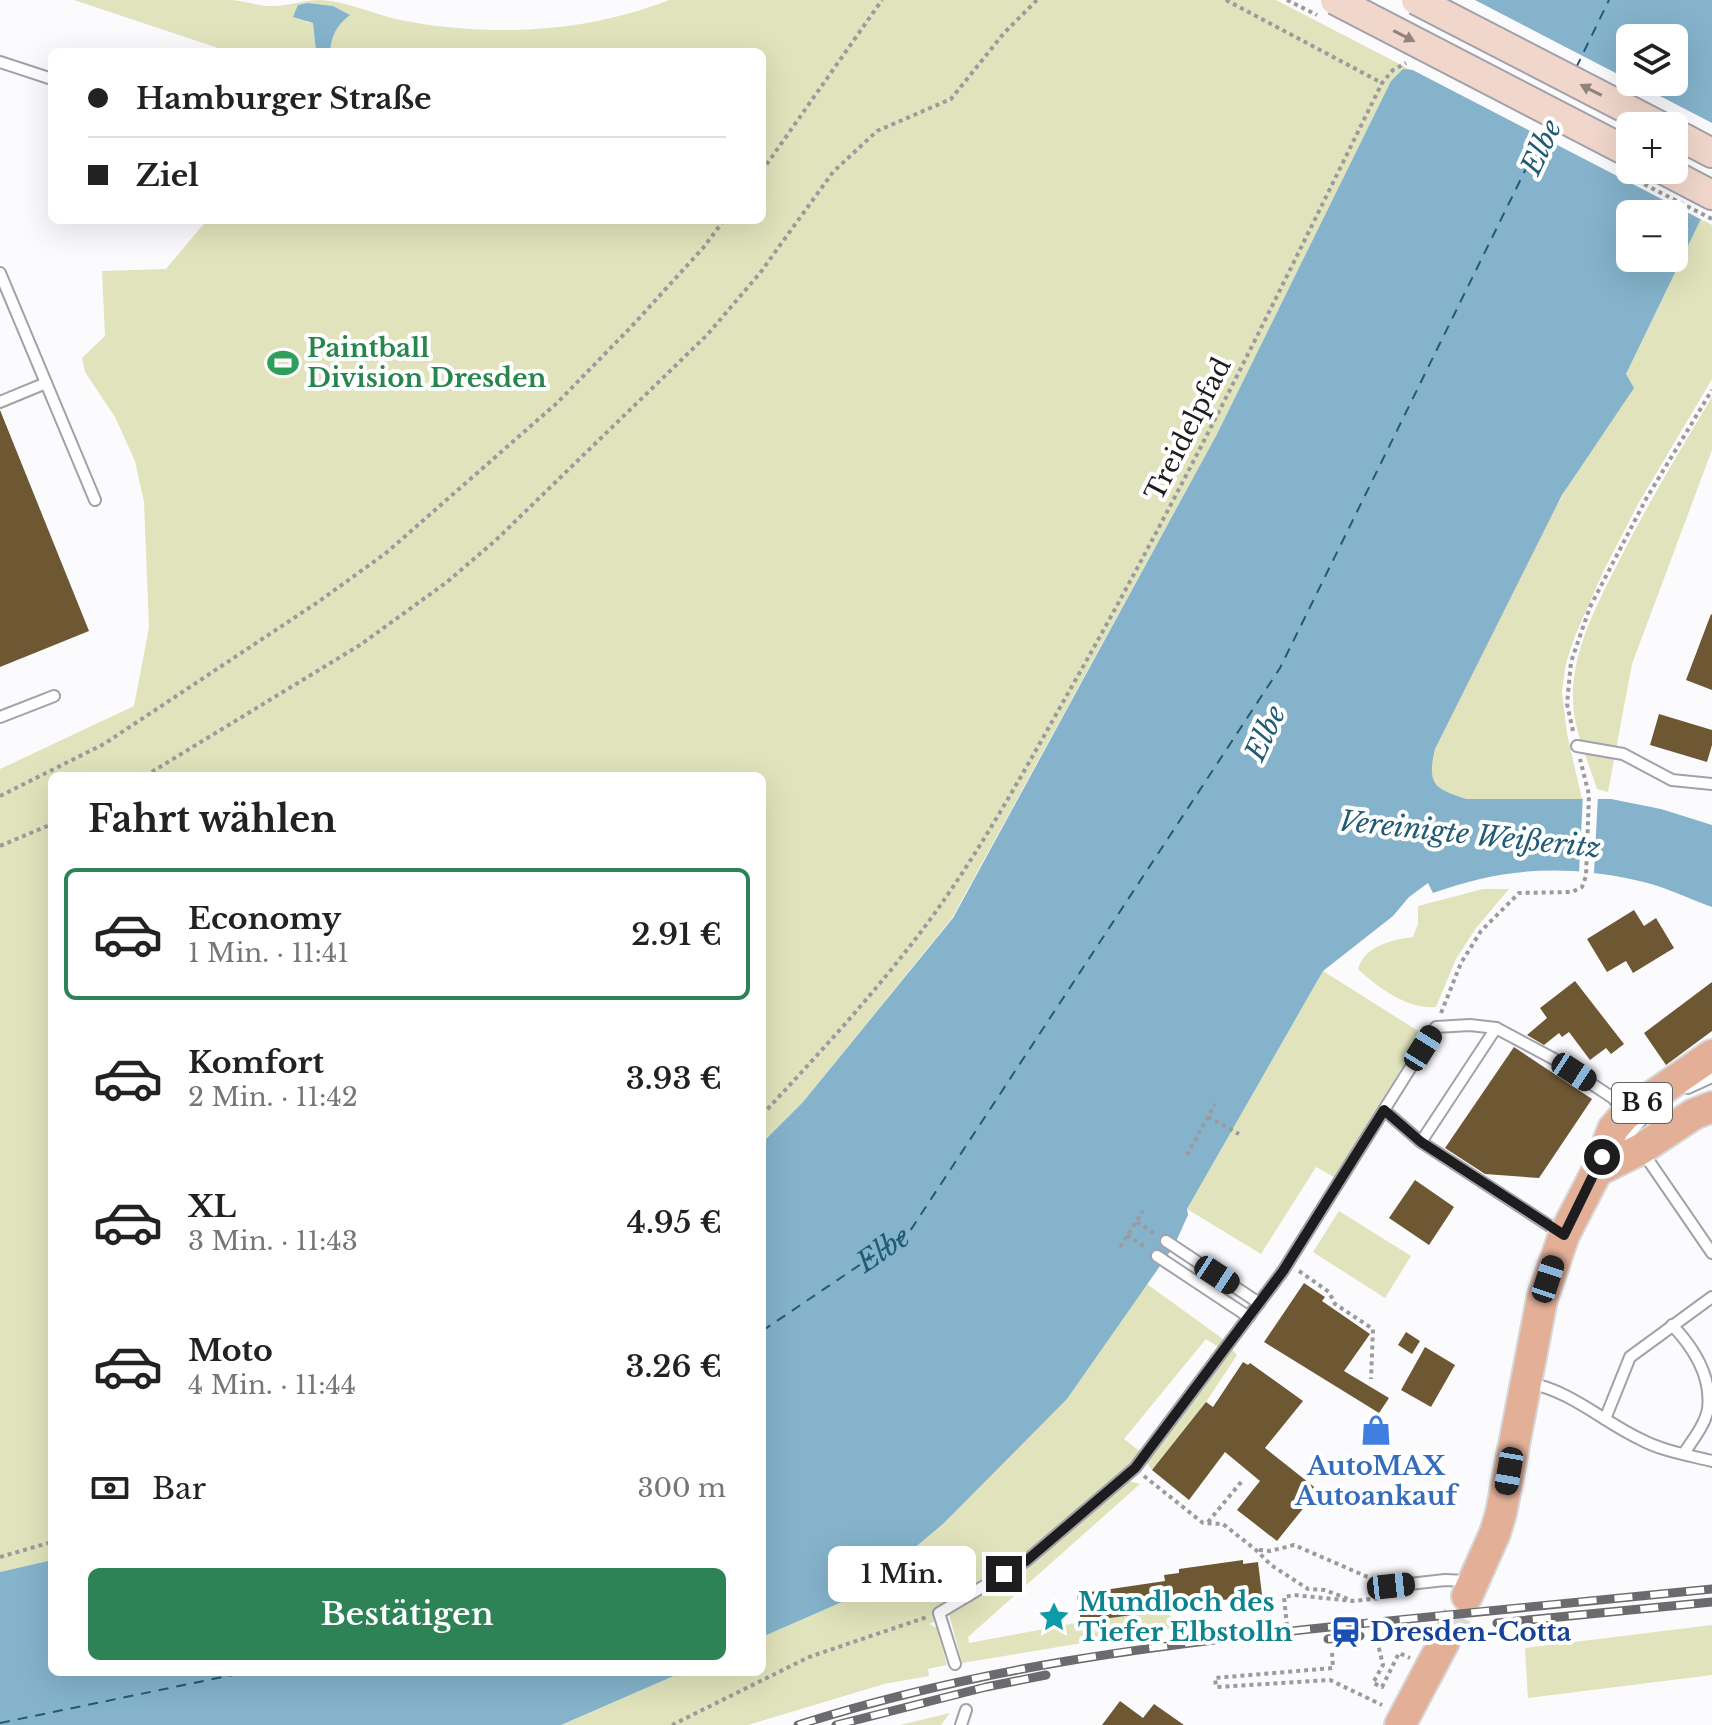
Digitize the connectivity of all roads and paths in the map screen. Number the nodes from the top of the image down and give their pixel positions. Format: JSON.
{"nodes":[{"id":1,"x":882,"y":0,"type":"edge"},
{"id":2,"x":1037,"y":0,"type":"edge"},
{"id":3,"x":1226,"y":0,"type":"edge"},
{"id":4,"x":1335,"y":0,"type":"edge"},
{"id":5,"x":1416,"y":0,"type":"edge"},
{"id":6,"x":1411,"y":53,"type":"dead end"},
{"id":7,"x":0,"y":62,"type":"edge"},
{"id":8,"x":48,"y":78,"type":"edge"},
{"id":9,"x":1382,"y":83,"type":"junction"},
{"id":10,"x":1633,"y":112,"type":"edge"},
{"id":11,"x":1688,"y":140,"type":"edge"},
{"id":12,"x":1616,"y":146,"type":"edge"},
{"id":13,"x":1712,"y":153,"type":"edge"},
{"id":14,"x":766,"y":165,"type":"edge"},
{"id":15,"x":1688,"y":182,"type":"edge"},
{"id":16,"x":1712,"y":195,"type":"edge"},
{"id":17,"x":721,"y":224,"type":"edge"},
{"id":18,"x":0,"y":273,"type":"edge"},
{"id":19,"x":46,"y":383,"type":"junction"},
{"id":20,"x":1712,"y":390,"type":"edge"},
{"id":21,"x":0,"y":402,"type":"edge"},
{"id":22,"x":95,"y":500,"type":"dead end"},
{"id":23,"x":54,"y":696,"type":"dead end"},
{"id":24,"x":0,"y":717,"type":"edge"},
{"id":25,"x":1577,"y":746,"type":"junction"},
{"id":26,"x":48,"y":772,"type":"edge"},
{"id":27,"x":48,"y":772,"type":"edge"},
{"id":28,"x":152,"y":772,"type":"edge"},
{"id":29,"x":1712,"y":784,"type":"edge"},
{"id":30,"x":0,"y":796,"type":"edge"},
{"id":31,"x":48,"y":826,"type":"edge"},
{"id":32,"x":0,"y":846,"type":"edge"},
{"id":33,"x":1436,"y":1027,"type":"junction"},
{"id":34,"x":1496,"y":1028,"type":"junction"},
{"id":35,"x":1712,"y":1055,"type":"edge"},
{"id":36,"x":1712,"y":1077,"type":"edge"},
{"id":37,"x":1215,"y":1104,"type":"dead end"},
{"id":38,"x":1712,"y":1107,"type":"edge"},
{"id":39,"x":1384,"y":1110,"type":"junction"},
{"id":40,"x":766,"y":1111,"type":"edge"},
{"id":41,"x":1625,"y":1115,"type":"junction"},
{"id":42,"x":1208,"y":1117,"type":"junction"},
{"id":43,"x":1239,"y":1134,"type":"dead end"},
{"id":44,"x":1421,"y":1142,"type":"junction"},
{"id":45,"x":1641,"y":1149,"type":"junction"},
{"id":46,"x":1187,"y":1155,"type":"dead end"},
{"id":47,"x":1597,"y":1171,"type":"junction"},
{"id":48,"x":1143,"y":1211,"type":"dead end"},
{"id":49,"x":1137,"y":1222,"type":"junction"},
{"id":50,"x":1127,"y":1235,"type":"junction"},
{"id":51,"x":1564,"y":1235,"type":"junction"},
{"id":52,"x":1163,"y":1239,"type":"joint"},
{"id":53,"x":1120,"y":1247,"type":"dead end"},
{"id":54,"x":1154,"y":1253,"type":"joint"},
{"id":55,"x":1712,"y":1253,"type":"edge"},
{"id":56,"x":1287,"y":1263,"type":"junction"},
{"id":57,"x":1712,"y":1297,"type":"edge"},
{"id":58,"x":1259,"y":1303,"type":"junction"},
{"id":59,"x":1249,"y":1317,"type":"junction"},
{"id":60,"x":1672,"y":1325,"type":"junction"},
{"id":61,"x":1371,"y":1379,"type":"dead end"},
{"id":62,"x":1525,"y":1382,"type":"junction"},
{"id":63,"x":1605,"y":1419,"type":"junction"},
{"id":64,"x":1684,"y":1453,"type":"junction"},
{"id":65,"x":1712,"y":1461,"type":"edge"},
{"id":66,"x":1135,"y":1468,"type":"junction"},
{"id":67,"x":1242,"y":1481,"type":"dead end"},
{"id":68,"x":1207,"y":1524,"type":"junction"},
{"id":69,"x":48,"y":1543,"type":"edge"},
{"id":70,"x":1256,"y":1550,"type":"junction"},
{"id":71,"x":0,"y":1557,"type":"edge"},
{"id":72,"x":1391,"y":1586,"type":"joint"},
{"id":73,"x":1470,"y":1589,"type":"joint"},
{"id":74,"x":1382,"y":1598,"type":"dead end"},
{"id":75,"x":1353,"y":1601,"type":"junction"},
{"id":76,"x":939,"y":1613,"type":"junction"},
{"id":77,"x":1287,"y":1626,"type":"dead end"},
{"id":78,"x":1377,"y":1640,"type":"dead end"},
{"id":79,"x":1444,"y":1642,"type":"tunnel mouth"},
{"id":80,"x":1332,"y":1653,"type":"dead end"},
{"id":81,"x":1399,"y":1653,"type":"dead end"},
{"id":82,"x":955,"y":1664,"type":"dead end"},
{"id":83,"x":966,"y":1710,"type":"dead end"},
{"id":84,"x":1391,"y":1715,"type":"edge"},
{"id":85,"x":672,"y":1725,"type":"edge"},
{"id":86,"x":961,"y":1725,"type":"edge"}],
"edges":[{"from":1,"to":14,"type":"path"},
{"from":2,"to":28,"type":"path"},
{"from":3,"to":9,"type":"path"},
{"from":4,"to":12,"type":"main road","one_way":true,"bridge":true},
{"from":10,"to":5,"type":"main road","one_way":true,"bridge":true},
{"from":6,"to":9,"type":"path","name":"Treidelpfad"},
{"from":7,"to":8,"type":"lane"},
{"from":9,"to":40,"type":"path","name":"Treidelpfad"},
{"from":11,"to":13,"type":"main road"},
{"from":15,"to":16,"type":"main road"},
{"from":17,"to":26,"type":"path"},
{"from":18,"to":19,"type":"lane"},
{"from":19,"to":21,"type":"lane"},
{"from":19,"to":22,"type":"lane"},
{"from":20,"to":25,"type":"path"},
{"from":23,"to":24,"type":"lane"},
{"from":25,"to":29,"type":"lane"},
{"from":25,"to":33,"type":"path"},
{"from":27,"to":30,"type":"path"},
{"from":31,"to":32,"type":"path"},
{"from":33,"to":34,"type":"lane"},
{"from":33,"to":39,"type":"lane"},
{"from":34,"to":41,"type":"lane"},
{"from":34,"to":44,"type":"lane"},
{"from":35,"to":41,"type":"main road","number":"B 6"},
{"from":36,"to":47,"type":"lane"},
{"from":37,"to":42,"type":"path"},
{"from":38,"to":45,"type":"main road","number":"B 6"},
{"from":39,"to":44,"type":"lane"},
{"from":39,"to":56,"type":"lane"},
{"from":41,"to":47,"type":"main road","number":"B 6"},
{"from":42,"to":43,"type":"path"},
{"from":42,"to":46,"type":"path"},
{"from":44,"to":51,"type":"lane"},
{"from":45,"to":47,"type":"main road","number":"B 6"},
{"from":45,"to":55,"type":"lane"},
{"from":47,"to":51,"type":"main road","number":"B 6"},
{"from":48,"to":49,"type":"path"},
{"from":49,"to":50,"type":"path"},
{"from":49,"to":52,"type":"path"},
{"from":50,"to":53,"type":"path"},
{"from":50,"to":54,"type":"path"},
{"from":51,"to":62,"type":"main road","number":"B 6"},
{"from":52,"to":58,"type":"lane"},
{"from":54,"to":59,"type":"lane"},
{"from":56,"to":58,"type":"lane"},
{"from":56,"to":61,"type":"path"},
{"from":57,"to":60,"type":"lane"},
{"from":58,"to":59,"type":"lane"},
{"from":59,"to":66,"type":"lane"},
{"from":60,"to":63,"type":"lane"},
{"from":60,"to":64,"type":"lane"},
{"from":62,"to":63,"type":"lane"},
{"from":62,"to":73,"type":"main road","number":"B 6"},
{"from":63,"to":64,"type":"lane"},
{"from":64,"to":65,"type":"lane"},
{"from":66,"to":68,"type":"path"},
{"from":66,"to":76,"type":"lane"},
{"from":67,"to":68,"type":"path"},
{"from":68,"to":70,"type":"path"},
{"from":69,"to":71,"type":"path"},
{"from":70,"to":72,"type":"path"},
{"from":70,"to":75,"type":"path"},
{"from":72,"to":73,"type":"lane"},
{"from":74,"to":75,"type":"path"},
{"from":75,"to":77,"type":"path"},
{"from":76,"to":82,"type":"lane"},
{"from":76,"to":85,"type":"path"},
{"from":78,"to":81,"type":"path"},
{"from":79,"to":84,"type":"main road"},
{"from":80,"to":84,"type":"path"},
{"from":83,"to":86,"type":"lane"}]}
